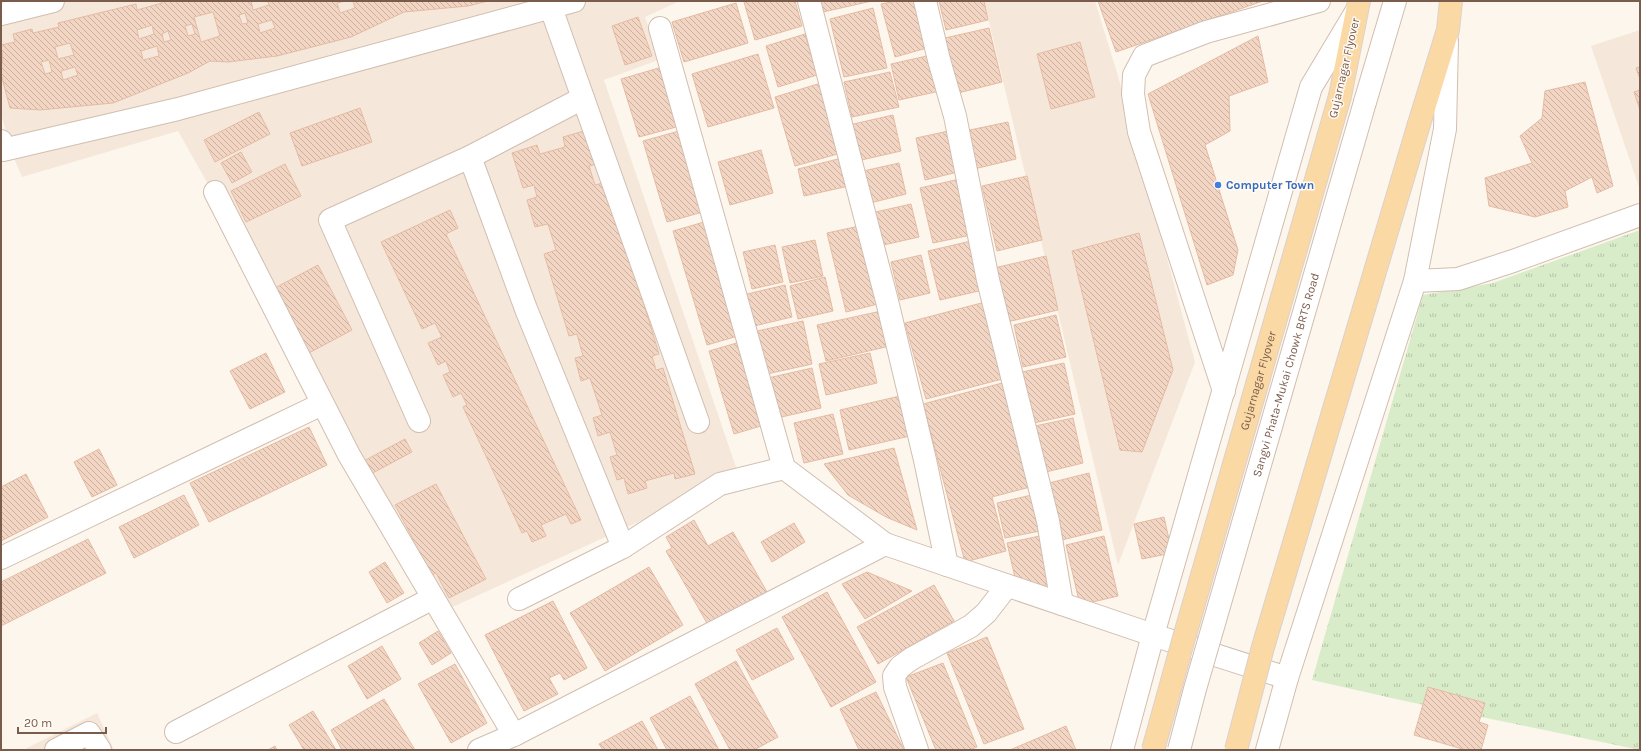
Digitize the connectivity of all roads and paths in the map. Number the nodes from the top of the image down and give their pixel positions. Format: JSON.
{"nodes":[{"id":1,"x":53,"y":1,"type":"edge"},
{"id":2,"x":574,"y":1,"type":"edge"},
{"id":3,"x":809,"y":1,"type":"edge"},
{"id":4,"x":925,"y":1,"type":"edge"},
{"id":5,"x":1319,"y":1,"type":"edge"},
{"id":6,"x":1395,"y":1,"type":"edge"},
{"id":7,"x":1451,"y":1,"type":"edge"},
{"id":8,"x":1358,"y":5,"type":"edge"},
{"id":9,"x":550,"y":8,"type":"junction"},
{"id":10,"x":1,"y":14,"type":"edge"},
{"id":11,"x":660,"y":28,"type":"dead end"},
{"id":12,"x":1448,"y":30,"type":"junction"},
{"id":13,"x":583,"y":98,"type":"junction"},
{"id":14,"x":1,"y":141,"type":"edge"},
{"id":15,"x":470,"y":157,"type":"junction"},
{"id":16,"x":215,"y":192,"type":"dead end"},
{"id":17,"x":1640,"y":216,"type":"edge"},
{"id":18,"x":1415,"y":281,"type":"junction"},
{"id":19,"x":1224,"y":391,"type":"junction"},
{"id":20,"x":322,"y":404,"type":"junction"},
{"id":21,"x":419,"y":421,"type":"dead end"},
{"id":22,"x":698,"y":422,"type":"dead end"},
{"id":23,"x":784,"y":468,"type":"junction"},
{"id":24,"x":885,"y":544,"type":"junction"},
{"id":25,"x":623,"y":547,"type":"junction"},
{"id":26,"x":1,"y":558,"type":"edge"},
{"id":27,"x":947,"y":566,"type":"junction"},
{"id":28,"x":1007,"y":586,"type":"junction"},
{"id":29,"x":433,"y":598,"type":"junction"},
{"id":30,"x":519,"y":599,"type":"dead end"},
{"id":31,"x":1062,"y":604,"type":"junction"},
{"id":32,"x":1153,"y":635,"type":"junction"},
{"id":33,"x":1287,"y":678,"type":"junction"},
{"id":34,"x":176,"y":732,"type":"dead end"},
{"id":35,"x":514,"y":735,"type":"junction"},
{"id":36,"x":56,"y":750,"type":"edge"},
{"id":37,"x":100,"y":750,"type":"edge"},
{"id":38,"x":480,"y":750,"type":"edge"},
{"id":39,"x":917,"y":750,"type":"edge"},
{"id":40,"x":1122,"y":750,"type":"edge"},
{"id":41,"x":1153,"y":750,"type":"edge"},
{"id":42,"x":1179,"y":750,"type":"edge"},
{"id":43,"x":1236,"y":750,"type":"edge"},
{"id":44,"x":1268,"y":750,"type":"edge"}],
"edges":[{"from":1,"to":10,"type":"street"},
{"from":2,"to":9,"type":"street"},
{"from":3,"to":27,"type":"street"},
{"from":4,"to":31,"type":"street"},
{"from":5,"to":19,"type":"street"},
{"from":6,"to":42,"type":"street","name":"Sangvi Phata-Mukai Chowk BRTS Road","bridge":true},
{"from":7,"to":12,"type":"main road"},
{"from":8,"to":19,"type":"street"},
{"from":8,"to":41,"type":"main road","name":"Gujarnagar Flyover","bridge":true},
{"from":9,"to":13,"type":"street"},
{"from":9,"to":14,"type":"street"},
{"from":11,"to":23,"type":"street"},
{"from":12,"to":18,"type":"street"},
{"from":12,"to":43,"type":"main road","bridge":true},
{"from":13,"to":15,"type":"street"},
{"from":13,"to":22,"type":"street"},
{"from":15,"to":21,"type":"street"},
{"from":15,"to":25,"type":"street"},
{"from":16,"to":20,"type":"street"},
{"from":17,"to":18,"type":"street"},
{"from":18,"to":33,"type":"street"},
{"from":19,"to":32,"type":"street"},
{"from":20,"to":26,"type":"street"},
{"from":20,"to":29,"type":"street"},
{"from":23,"to":24,"type":"street"},
{"from":23,"to":25,"type":"street"},
{"from":24,"to":27,"type":"street"},
{"from":24,"to":35,"type":"street"},
{"from":25,"to":30,"type":"street"},
{"from":27,"to":28,"type":"street"},
{"from":28,"to":31,"type":"street"},
{"from":28,"to":39,"type":"street"},
{"from":29,"to":34,"type":"street"},
{"from":29,"to":35,"type":"street"},
{"from":31,"to":32,"type":"street"},
{"from":32,"to":33,"type":"street"},
{"from":32,"to":40,"type":"street"},
{"from":33,"to":44,"type":"street"},
{"from":35,"to":38,"type":"street"},
{"from":36,"to":37,"type":"street"}]}
